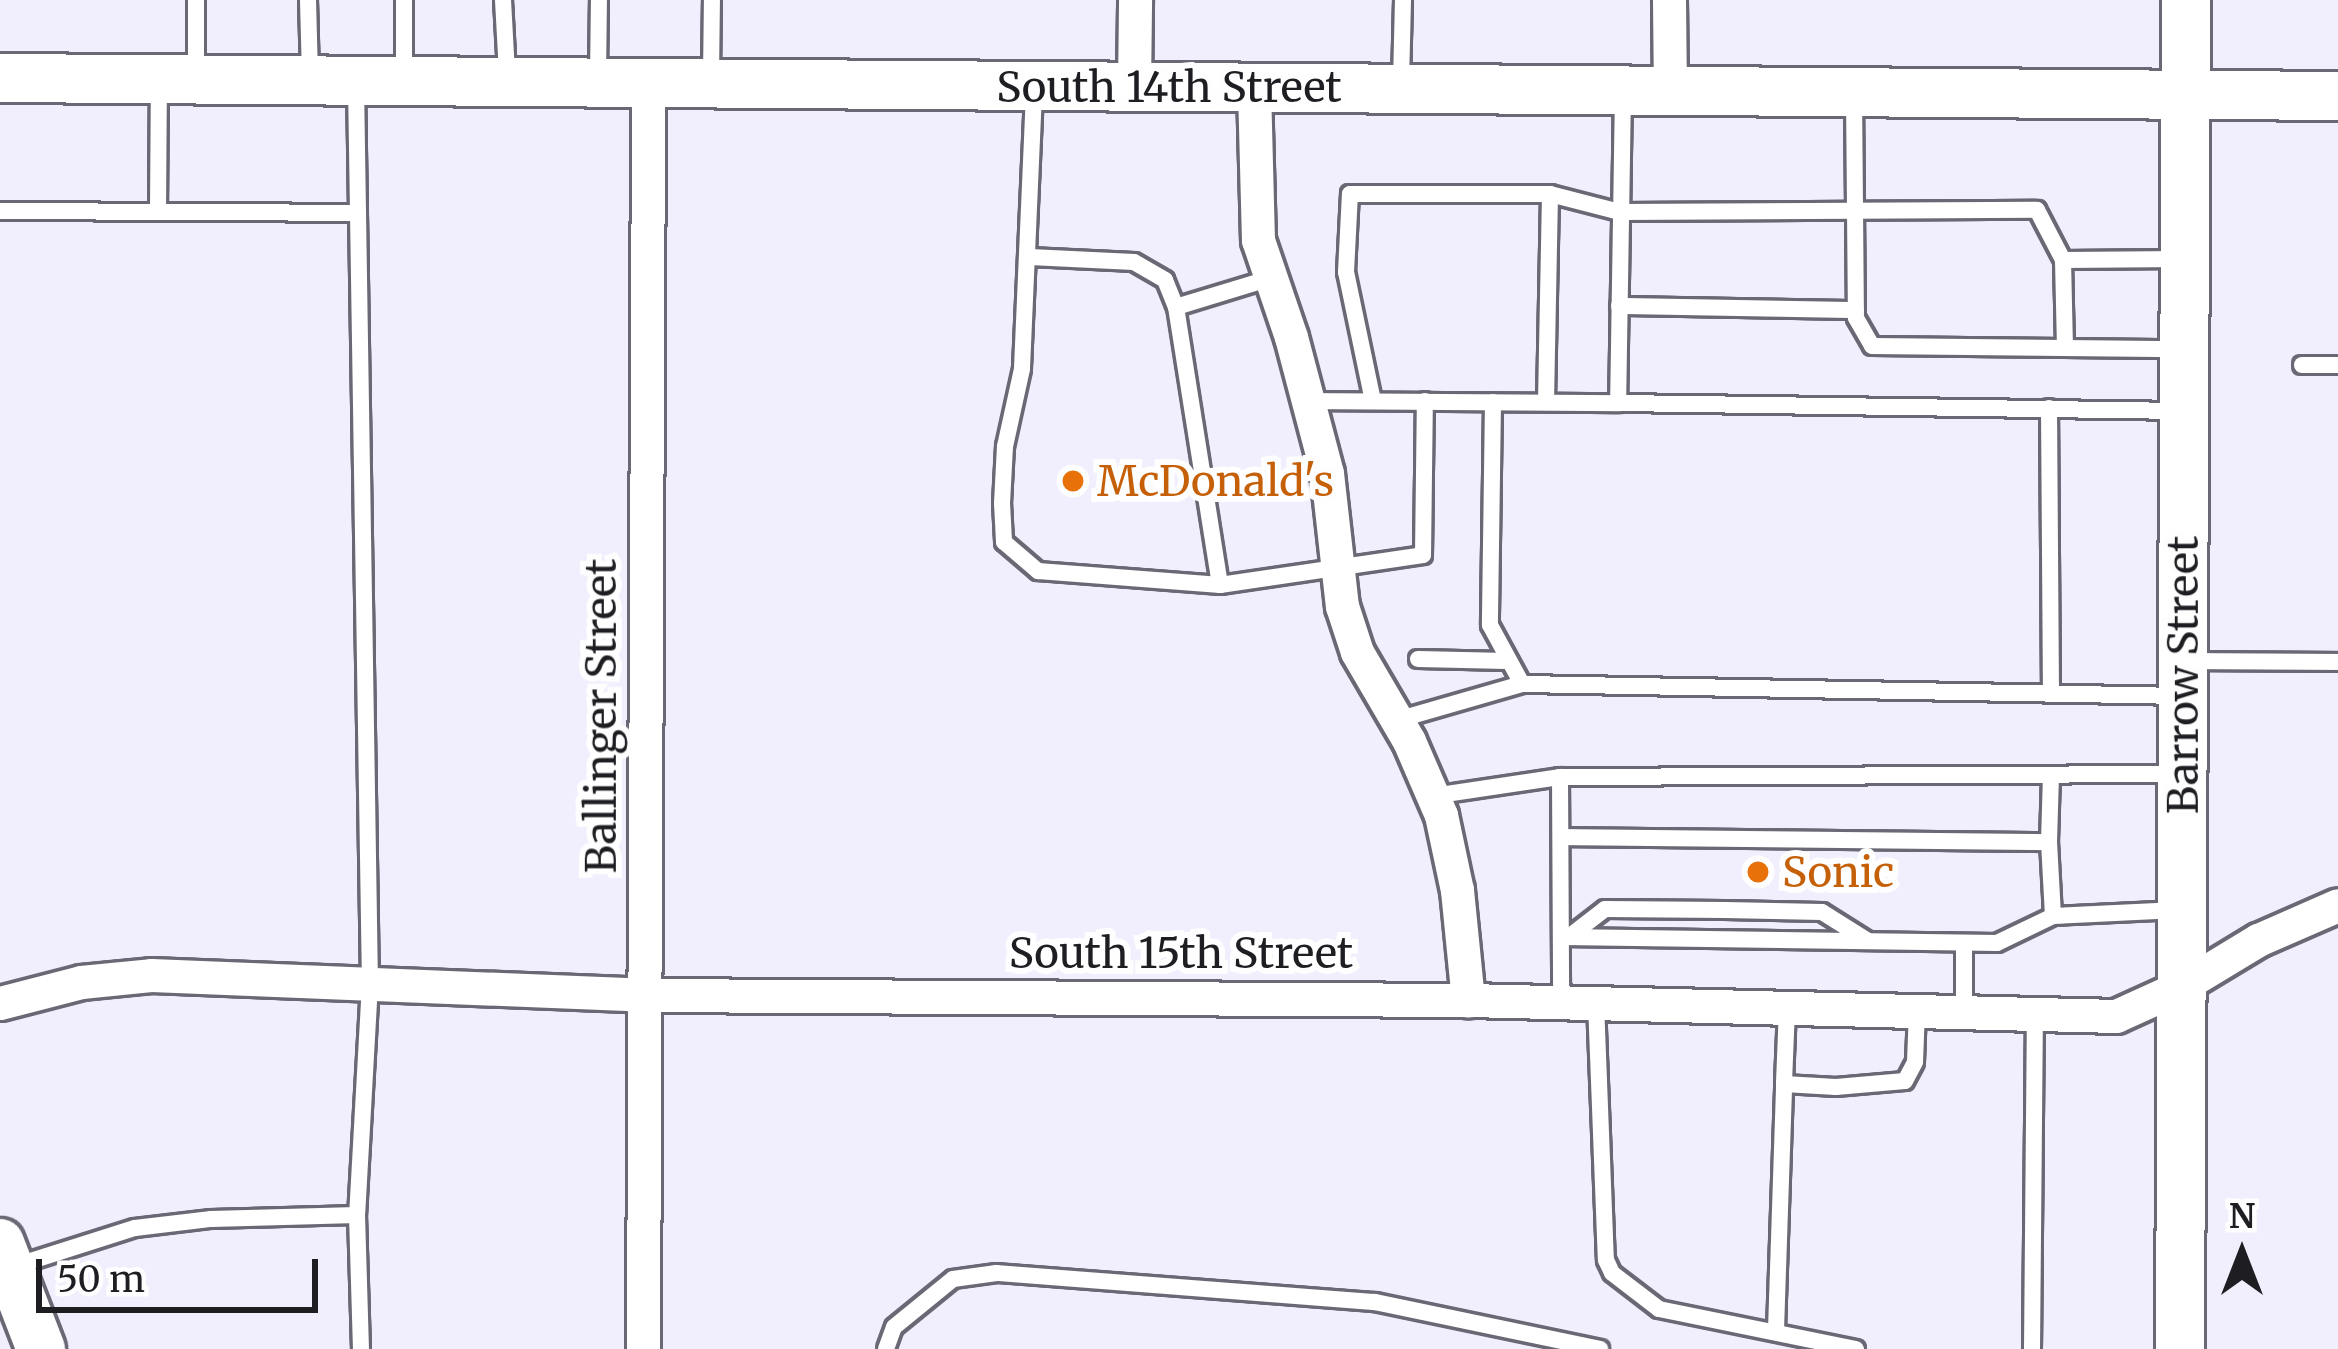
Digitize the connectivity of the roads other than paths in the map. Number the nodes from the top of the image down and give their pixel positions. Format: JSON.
{"nodes":[{"id":1,"x":196,"y":0,"type":"edge"},
{"id":2,"x":308,"y":0,"type":"edge"},
{"id":3,"x":404,"y":0,"type":"edge"},
{"id":4,"x":503,"y":0,"type":"edge"},
{"id":5,"x":599,"y":0,"type":"edge"},
{"id":6,"x":712,"y":0,"type":"edge"},
{"id":7,"x":1135,"y":0,"type":"edge"},
{"id":8,"x":1403,"y":0,"type":"edge"},
{"id":9,"x":1670,"y":0,"type":"edge"},
{"id":10,"x":2186,"y":0,"type":"edge"},
{"id":11,"x":0,"y":78,"type":"edge"},
{"id":12,"x":177,"y":80,"type":"junction"},
{"id":13,"x":357,"y":81,"type":"junction"},
{"id":14,"x":507,"y":82,"type":"junction"},
{"id":15,"x":598,"y":82,"type":"junction"},
{"id":16,"x":648,"y":83,"type":"junction"},
{"id":17,"x":711,"y":84,"type":"junction"},
{"id":18,"x":1034,"y":86,"type":"junction"},
{"id":19,"x":1134,"y":87,"type":"junction"},
{"id":20,"x":1254,"y":88,"type":"junction"},
{"id":21,"x":1401,"y":89,"type":"junction"},
{"id":22,"x":1646,"y":91,"type":"junction"},
{"id":23,"x":1854,"y":93,"type":"junction"},
{"id":24,"x":2185,"y":95,"type":"junction"},
{"id":25,"x":2338,"y":96,"type":"edge"},
{"id":26,"x":1550,"y":194,"type":"junction"},
{"id":27,"x":0,"y":211,"type":"edge"},
{"id":28,"x":1856,"y":211,"type":"junction"},
{"id":29,"x":158,"y":212,"type":"junction"},
{"id":30,"x":1620,"y":212,"type":"junction"},
{"id":31,"x":358,"y":213,"type":"junction"},
{"id":32,"x":1030,"y":257,"type":"junction"},
{"id":33,"x":2184,"y":259,"type":"junction"},
{"id":34,"x":2063,"y":260,"type":"junction"},
{"id":35,"x":1271,"y":278,"type":"junction"},
{"id":36,"x":1619,"y":306,"type":"junction"},
{"id":37,"x":1176,"y":307,"type":"junction"},
{"id":38,"x":1856,"y":310,"type":"junction"},
{"id":39,"x":2065,"y":346,"type":"junction"},
{"id":40,"x":2184,"y":349,"type":"junction"},
{"id":41,"x":2302,"y":365,"type":"dead end"},
{"id":42,"x":2338,"y":365,"type":"edge"},
{"id":43,"x":1308,"y":401,"type":"junction"},
{"id":44,"x":1373,"y":401,"type":"junction"},
{"id":45,"x":1425,"y":401,"type":"junction"},
{"id":46,"x":1493,"y":402,"type":"junction"},
{"id":47,"x":1546,"y":402,"type":"junction"},
{"id":48,"x":1618,"y":403,"type":"junction"},
{"id":49,"x":2050,"y":408,"type":"junction"},
{"id":50,"x":2184,"y":411,"type":"junction"},
{"id":51,"x":1337,"y":568,"type":"junction"},
{"id":52,"x":1220,"y":585,"type":"junction"},
{"id":53,"x":1418,"y":659,"type":"dead end"},
{"id":54,"x":1507,"y":661,"type":"junction"},
{"id":55,"x":2338,"y":662,"type":"edge"},
{"id":56,"x":2183,"y":678,"type":"junction"},
{"id":57,"x":1522,"y":685,"type":"junction"},
{"id":58,"x":2051,"y":692,"type":"junction"},
{"id":59,"x":1397,"y":720,"type":"junction"},
{"id":60,"x":2182,"y":774,"type":"junction"},
{"id":61,"x":2051,"y":776,"type":"junction"},
{"id":62,"x":1560,"y":777,"type":"junction"},
{"id":63,"x":1433,"y":796,"type":"junction"},
{"id":64,"x":1563,"y":837,"type":"junction"},
{"id":65,"x":2050,"y":842,"type":"junction"},
{"id":66,"x":2338,"y":905,"type":"edge"},
{"id":67,"x":2182,"y":910,"type":"junction"},
{"id":68,"x":2053,"y":916,"type":"junction"},
{"id":69,"x":1566,"y":937,"type":"junction"},
{"id":70,"x":1868,"y":941,"type":"junction"},
{"id":71,"x":1964,"y":943,"type":"junction"},
{"id":72,"x":370,"y":985,"type":"junction"},
{"id":73,"x":2182,"y":986,"type":"junction"},
{"id":74,"x":645,"y":995,"type":"junction"},
{"id":75,"x":1468,"y":1000,"type":"junction"},
{"id":76,"x":0,"y":1003,"type":"edge"},
{"id":77,"x":1561,"y":1003,"type":"junction"},
{"id":78,"x":1596,"y":1003,"type":"junction"},
{"id":79,"x":1787,"y":1007,"type":"junction"},
{"id":80,"x":1917,"y":1011,"type":"junction"},
{"id":81,"x":1964,"y":1012,"type":"junction"},
{"id":82,"x":2035,"y":1014,"type":"junction"},
{"id":83,"x":1784,"y":1084,"type":"junction"},
{"id":84,"x":357,"y":1215,"type":"junction"},
{"id":85,"x":4,"y":1261,"type":"edge"},
{"id":86,"x":1776,"y":1330,"type":"junction"},
{"id":87,"x":41,"y":1349,"type":"edge"},
{"id":88,"x":361,"y":1349,"type":"edge"},
{"id":89,"x":643,"y":1349,"type":"edge"},
{"id":90,"x":886,"y":1349,"type":"edge"},
{"id":91,"x":1600,"y":1349,"type":"edge"},
{"id":92,"x":1856,"y":1349,"type":"edge"},
{"id":93,"x":2032,"y":1349,"type":"edge"},
{"id":94,"x":2180,"y":1349,"type":"edge"}],
"edges":[{"from":1,"to":12,"type":"lane"},
{"from":2,"to":13,"type":"lane"},
{"from":3,"to":13,"type":"lane"},
{"from":4,"to":14,"type":"lane"},
{"from":5,"to":15,"type":"lane"},
{"from":6,"to":17,"type":"lane"},
{"from":7,"to":19,"type":"street"},
{"from":8,"to":21,"type":"lane"},
{"from":9,"to":22,"type":"street"},
{"from":10,"to":24,"type":"main road","name":"Barrow Street"},
{"from":11,"to":12,"type":"main road","name":"South 14th Street"},
{"from":12,"to":13,"type":"main road","name":"South 14th Street"},
{"from":12,"to":29,"type":"lane"},
{"from":13,"to":14,"type":"main road","name":"South 14th Street"},
{"from":13,"to":31,"type":"lane"},
{"from":14,"to":15,"type":"main road","name":"South 14th Street"},
{"from":15,"to":16,"type":"main road","name":"South 14th Street"},
{"from":16,"to":17,"type":"main road","name":"South 14th Street"},
{"from":16,"to":74,"type":"street","name":"Ballinger Street"},
{"from":17,"to":18,"type":"main road","name":"South 14th Street"},
{"from":18,"to":19,"type":"main road","name":"South 14th Street"},
{"from":18,"to":32,"type":"lane"},
{"from":19,"to":20,"type":"main road","name":"South 14th Street"},
{"from":20,"to":21,"type":"main road","name":"South 14th Street"},
{"from":20,"to":35,"type":"street"},
{"from":21,"to":22,"type":"main road","name":"South 14th Street"},
{"from":22,"to":23,"type":"main road","name":"South 14th Street"},
{"from":22,"to":30,"type":"lane"},
{"from":23,"to":24,"type":"main road","name":"South 14th Street"},
{"from":23,"to":28,"type":"lane"},
{"from":24,"to":25,"type":"main road","name":"South 14th Street"},
{"from":24,"to":33,"type":"main road","name":"Barrow Street"},
{"from":26,"to":30,"type":"lane"},
{"from":26,"to":44,"type":"lane"},
{"from":26,"to":47,"type":"lane"},
{"from":27,"to":29,"type":"lane"},
{"from":28,"to":30,"type":"lane"},
{"from":28,"to":34,"type":"lane"},
{"from":28,"to":38,"type":"lane"},
{"from":29,"to":31,"type":"lane"},
{"from":30,"to":36,"type":"lane"},
{"from":31,"to":72,"type":"lane"},
{"from":32,"to":37,"type":"lane"},
{"from":32,"to":52,"type":"lane"},
{"from":33,"to":34,"type":"lane"},
{"from":33,"to":40,"type":"main road","name":"Barrow Street"},
{"from":34,"to":39,"type":"lane"},
{"from":35,"to":37,"type":"lane"},
{"from":35,"to":43,"type":"street"},
{"from":36,"to":38,"type":"lane"},
{"from":36,"to":48,"type":"lane"},
{"from":37,"to":52,"type":"lane"},
{"from":38,"to":39,"type":"lane"},
{"from":39,"to":40,"type":"lane"},
{"from":40,"to":50,"type":"main road","name":"Barrow Street"},
{"from":41,"to":42,"type":"lane"},
{"from":43,"to":44,"type":"lane"},
{"from":43,"to":51,"type":"street"},
{"from":44,"to":45,"type":"lane"},
{"from":45,"to":46,"type":"lane"},
{"from":45,"to":51,"type":"lane"},
{"from":46,"to":47,"type":"lane"},
{"from":46,"to":54,"type":"lane"},
{"from":47,"to":48,"type":"lane"},
{"from":48,"to":49,"type":"lane"},
{"from":49,"to":50,"type":"lane"},
{"from":49,"to":58,"type":"lane"},
{"from":50,"to":56,"type":"main road","name":"Barrow Street"},
{"from":51,"to":52,"type":"lane"},
{"from":51,"to":59,"type":"street"},
{"from":53,"to":54,"type":"lane"},
{"from":54,"to":57,"type":"lane"},
{"from":55,"to":56,"type":"lane"},
{"from":56,"to":58,"type":"lane"},
{"from":56,"to":60,"type":"main road","name":"Barrow Street"},
{"from":57,"to":58,"type":"lane"},
{"from":57,"to":59,"type":"lane"},
{"from":59,"to":63,"type":"street"},
{"from":60,"to":61,"type":"lane"},
{"from":60,"to":67,"type":"main road","name":"Barrow Street"},
{"from":61,"to":62,"type":"lane"},
{"from":61,"to":65,"type":"lane"},
{"from":62,"to":63,"type":"lane"},
{"from":62,"to":64,"type":"lane"},
{"from":63,"to":75,"type":"street"},
{"from":64,"to":65,"type":"lane"},
{"from":64,"to":69,"type":"lane"},
{"from":65,"to":68,"type":"lane"},
{"from":66,"to":73,"type":"street","name":"South 15th Street"},
{"from":67,"to":68,"type":"lane"},
{"from":67,"to":73,"type":"main road","name":"Barrow Street"},
{"from":68,"to":71,"type":"lane"},
{"from":69,"to":70,"type":"lane"},
{"from":69,"to":70,"type":"lane"},
{"from":69,"to":77,"type":"lane"},
{"from":70,"to":71,"type":"lane"},
{"from":71,"to":81,"type":"lane"},
{"from":72,"to":74,"type":"street","name":"South 15th Street"},
{"from":72,"to":76,"type":"street","name":"South 15th Street"},
{"from":72,"to":84,"type":"lane"},
{"from":73,"to":82,"type":"street","name":"South 15th Street"},
{"from":73,"to":94,"type":"main road","name":"Barrow Street"},
{"from":74,"to":75,"type":"street","name":"South 15th Street"},
{"from":74,"to":89,"type":"street","name":"Ballinger Street"},
{"from":75,"to":77,"type":"street","name":"South 15th Street"},
{"from":77,"to":78,"type":"street","name":"South 15th Street"},
{"from":78,"to":79,"type":"street","name":"South 15th Street"},
{"from":78,"to":86,"type":"lane"},
{"from":79,"to":80,"type":"street","name":"South 15th Street"},
{"from":79,"to":83,"type":"lane"},
{"from":80,"to":81,"type":"street","name":"South 15th Street"},
{"from":80,"to":83,"type":"lane"},
{"from":81,"to":82,"type":"street","name":"South 15th Street"},
{"from":82,"to":93,"type":"lane"},
{"from":83,"to":86,"type":"lane"},
{"from":84,"to":85,"type":"lane"},
{"from":84,"to":88,"type":"lane"},
{"from":85,"to":87,"type":"main road"},
{"from":86,"to":92,"type":"lane"},
{"from":90,"to":91,"type":"lane"}]}
